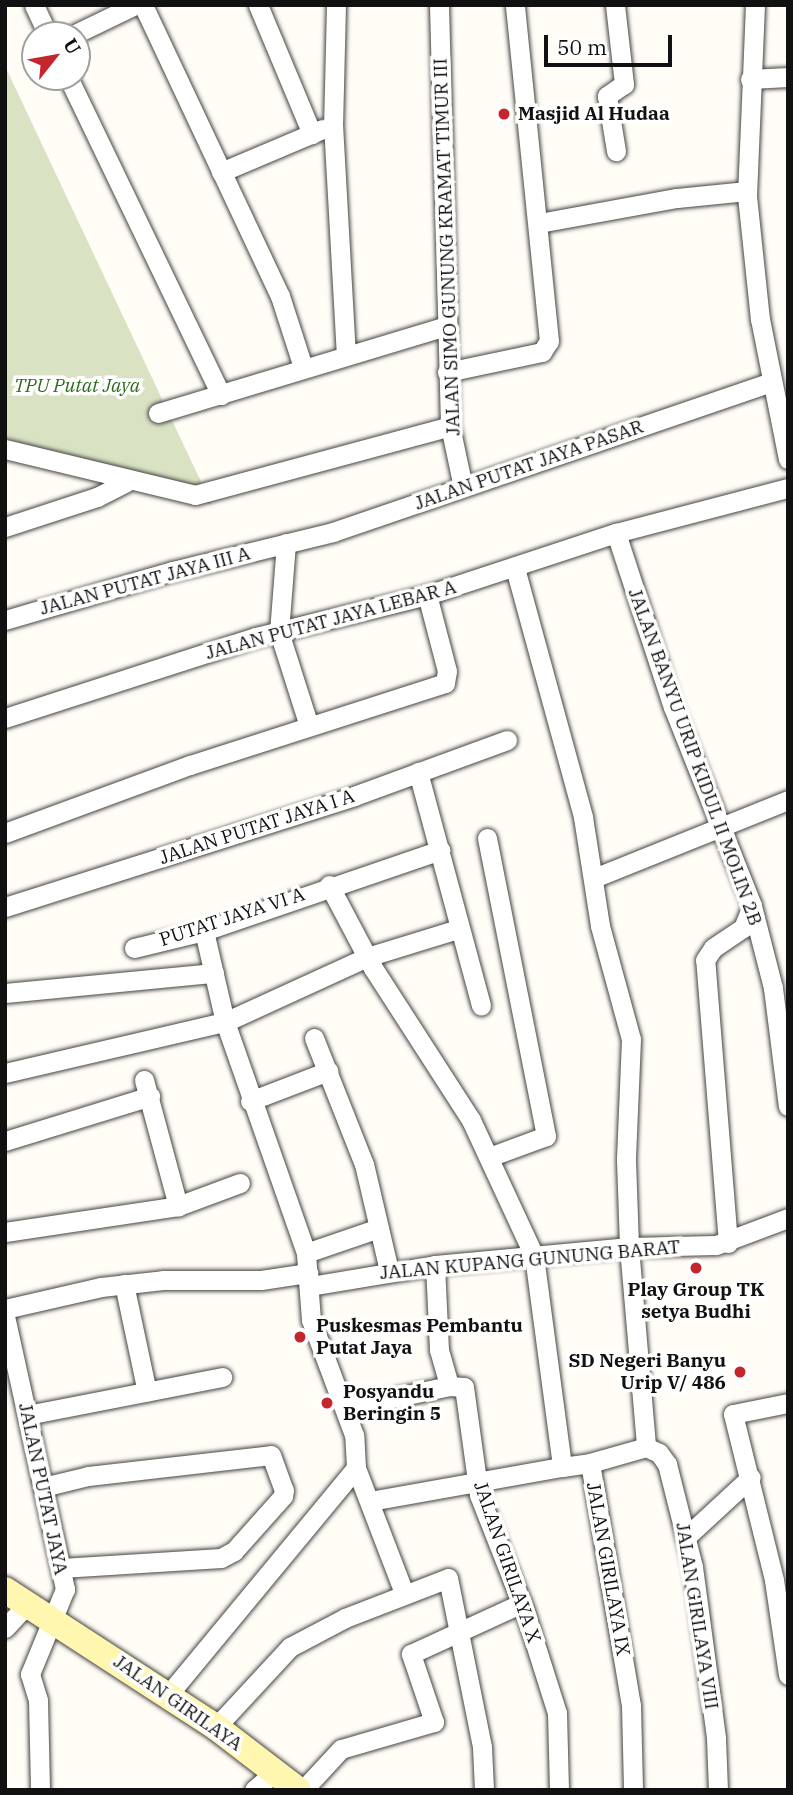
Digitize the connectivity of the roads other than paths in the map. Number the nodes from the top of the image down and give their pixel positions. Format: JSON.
{"nodes":[{"id":1,"x":34,"y":5,"type":"edge"},
{"id":2,"x":135,"y":5,"type":"edge"},
{"id":3,"x":143,"y":5,"type":"edge"},
{"id":4,"x":258,"y":5,"type":"edge"},
{"id":5,"x":336,"y":5,"type":"edge"},
{"id":6,"x":439,"y":5,"type":"edge"},
{"id":7,"x":515,"y":5,"type":"edge"},
{"id":8,"x":615,"y":5,"type":"edge"},
{"id":9,"x":755,"y":5,"type":"edge"},
{"id":10,"x":41,"y":21,"type":"edge"},
{"id":11,"x":91,"y":26,"type":"edge"},
{"id":12,"x":788,"y":77,"type":"edge"},
{"id":13,"x":750,"y":79,"type":"junction"},
{"id":14,"x":75,"y":91,"type":"edge"},
{"id":15,"x":333,"y":124,"type":"junction"},
{"id":16,"x":312,"y":134,"type":"junction"},
{"id":17,"x":616,"y":151,"type":"dead end"},
{"id":18,"x":221,"y":172,"type":"junction"},
{"id":19,"x":747,"y":191,"type":"junction"},
{"id":20,"x":538,"y":223,"type":"junction"},
{"id":21,"x":446,"y":326,"type":"junction"},
{"id":22,"x":346,"y":354,"type":"junction"},
{"id":23,"x":303,"y":367,"type":"junction"},
{"id":24,"x":447,"y":372,"type":"junction"},
{"id":25,"x":771,"y":382,"type":"junction"},
{"id":26,"x":221,"y":395,"type":"junction"},
{"id":27,"x":158,"y":413,"type":"dead end"},
{"id":28,"x":450,"y":426,"type":"junction"},
{"id":29,"x":5,"y":449,"type":"edge"},
{"id":30,"x":788,"y":459,"type":"edge"},
{"id":31,"x":126,"y":482,"type":"junction"},
{"id":32,"x":463,"y":487,"type":"junction"},
{"id":33,"x":788,"y":488,"type":"edge"},
{"id":34,"x":5,"y":527,"type":"edge"},
{"id":35,"x":616,"y":533,"type":"junction"},
{"id":36,"x":286,"y":543,"type":"junction"},
{"id":37,"x":515,"y":568,"type":"junction"},
{"id":38,"x":427,"y":595,"type":"junction"},
{"id":39,"x":5,"y":620,"type":"edge"},
{"id":40,"x":279,"y":632,"type":"junction"},
{"id":41,"x":5,"y":718,"type":"edge"},
{"id":42,"x":309,"y":726,"type":"junction"},
{"id":43,"x":507,"y":740,"type":"dead end"},
{"id":44,"x":418,"y":772,"type":"junction"},
{"id":45,"x":788,"y":800,"type":"edge"},
{"id":46,"x":722,"y":825,"type":"junction"},
{"id":47,"x":5,"y":833,"type":"edge"},
{"id":48,"x":487,"y":838,"type":"dead end"},
{"id":49,"x":440,"y":849,"type":"junction"},
{"id":50,"x":594,"y":878,"type":"junction"},
{"id":51,"x":329,"y":885,"type":"junction"},
{"id":52,"x":752,"y":906,"type":"junction"},
{"id":53,"x":5,"y":907,"type":"edge"},
{"id":54,"x":458,"y":929,"type":"junction"},
{"id":55,"x":204,"y":931,"type":"junction"},
{"id":56,"x":134,"y":947,"type":"dead end"},
{"id":57,"x":367,"y":957,"type":"junction"},
{"id":58,"x":214,"y":974,"type":"junction"},
{"id":59,"x":5,"y":993,"type":"edge"},
{"id":60,"x":481,"y":1006,"type":"dead end"},
{"id":61,"x":225,"y":1022,"type":"junction"},
{"id":62,"x":314,"y":1038,"type":"dead end"},
{"id":63,"x":328,"y":1071,"type":"junction"},
{"id":64,"x":5,"y":1073,"type":"edge"},
{"id":65,"x":250,"y":1101,"type":"junction"},
{"id":66,"x":788,"y":1106,"type":"edge"},
{"id":67,"x":5,"y":1141,"type":"edge"},
{"id":68,"x":489,"y":1157,"type":"junction"},
{"id":69,"x":240,"y":1184,"type":"dead end"},
{"id":70,"x":178,"y":1206,"type":"junction"},
{"id":71,"x":788,"y":1218,"type":"edge"},
{"id":72,"x":379,"y":1228,"type":"junction"},
{"id":73,"x":5,"y":1232,"type":"edge"},
{"id":74,"x":727,"y":1243,"type":"junction"},
{"id":75,"x":629,"y":1247,"type":"junction"},
{"id":76,"x":534,"y":1256,"type":"junction"},
{"id":77,"x":435,"y":1265,"type":"junction"},
{"id":78,"x":308,"y":1271,"type":"junction"},
{"id":79,"x":389,"y":1271,"type":"junction"},
{"id":80,"x":124,"y":1284,"type":"junction"},
{"id":81,"x":5,"y":1309,"type":"edge"},
{"id":82,"x":5,"y":1316,"type":"edge"},
{"id":83,"x":222,"y":1377,"type":"dead end"},
{"id":84,"x":449,"y":1386,"type":"junction"},
{"id":85,"x":147,"y":1392,"type":"junction"},
{"id":86,"x":788,"y":1403,"type":"edge"},
{"id":87,"x":345,"y":1408,"type":"junction"},
{"id":88,"x":27,"y":1415,"type":"junction"},
{"id":89,"x":646,"y":1447,"type":"junction"},
{"id":90,"x":590,"y":1463,"type":"junction"},
{"id":91,"x":562,"y":1467,"type":"junction"},
{"id":92,"x":356,"y":1468,"type":"junction"},
{"id":93,"x":751,"y":1477,"type":"junction"},
{"id":94,"x":477,"y":1479,"type":"junction"},
{"id":95,"x":43,"y":1487,"type":"junction"},
{"id":96,"x":376,"y":1500,"type":"dead end"},
{"id":97,"x":686,"y":1537,"type":"junction"},
{"id":98,"x":61,"y":1569,"type":"junction"},
{"id":99,"x":5,"y":1590,"type":"edge"},
{"id":100,"x":404,"y":1593,"type":"junction"},
{"id":101,"x":28,"y":1603,"type":"junction"},
{"id":102,"x":522,"y":1603,"type":"junction"},
{"id":103,"x":56,"y":1620,"type":"junction"},
{"id":104,"x":5,"y":1628,"type":"edge"},
{"id":105,"x":460,"y":1634,"type":"junction"},
{"id":106,"x":788,"y":1675,"type":"edge"},
{"id":107,"x":168,"y":1695,"type":"junction"},
{"id":108,"x":216,"y":1727,"type":"junction"},
{"id":109,"x":275,"y":1772,"type":"junction"},
{"id":110,"x":40,"y":1790,"type":"edge"},
{"id":111,"x":254,"y":1790,"type":"edge"},
{"id":112,"x":298,"y":1790,"type":"edge"},
{"id":113,"x":303,"y":1790,"type":"edge"},
{"id":114,"x":484,"y":1790,"type":"edge"},
{"id":115,"x":559,"y":1790,"type":"edge"},
{"id":116,"x":632,"y":1790,"type":"edge"},
{"id":117,"x":718,"y":1790,"type":"edge"}],
"edges":[{"from":1,"to":10,"type":"street"},
{"from":2,"to":11,"type":"street"},
{"from":3,"to":18,"type":"street"},
{"from":4,"to":16,"type":"street"},
{"from":5,"to":15,"type":"street"},
{"from":6,"to":21,"type":"street","name":"JALAN SIMO GUNUNG KRAMAT TIMUR III"},
{"from":7,"to":20,"type":"street"},
{"from":8,"to":17,"type":"street"},
{"from":9,"to":13,"type":"street"},
{"from":12,"to":13,"type":"street"},
{"from":13,"to":19,"type":"street"},
{"from":14,"to":26,"type":"street"},
{"from":15,"to":16,"type":"street"},
{"from":15,"to":22,"type":"street"},
{"from":16,"to":18,"type":"street"},
{"from":18,"to":23,"type":"street"},
{"from":19,"to":20,"type":"street"},
{"from":19,"to":25,"type":"street"},
{"from":20,"to":24,"type":"street"},
{"from":21,"to":22,"type":"street"},
{"from":21,"to":24,"type":"street","name":"JALAN SIMO GUNUNG KRAMAT TIMUR III"},
{"from":22,"to":23,"type":"street"},
{"from":23,"to":26,"type":"street"},
{"from":24,"to":28,"type":"street","name":"JALAN SIMO GUNUNG KRAMAT TIMUR III"},
{"from":25,"to":30,"type":"street"},
{"from":25,"to":32,"type":"street","name":"JALAN PUTAT JAYA PASAR"},
{"from":26,"to":27,"type":"street"},
{"from":28,"to":31,"type":"street"},
{"from":28,"to":32,"type":"street","name":"JALAN SIMO GUNUNG KRAMAT TIMUR III"},
{"from":29,"to":31,"type":"street"},
{"from":31,"to":34,"type":"street"},
{"from":32,"to":36,"type":"street","name":"JALAN PUTAT JAYA PASAR"},
{"from":33,"to":35,"type":"street","name":"JALAN PUTAT JAYA LEBAR A"},
{"from":35,"to":37,"type":"street","name":"JALAN PUTAT JAYA LEBAR A"},
{"from":35,"to":46,"type":"street","name":"JALAN BANYU URIP KIDUL II MOLIN 2B"},
{"from":36,"to":39,"type":"street","name":"JALAN PUTAT JAYA III A"},
{"from":36,"to":40,"type":"street"},
{"from":37,"to":38,"type":"street","name":"JALAN PUTAT JAYA LEBAR A"},
{"from":37,"to":50,"type":"street"},
{"from":38,"to":40,"type":"street","name":"JALAN PUTAT JAYA LEBAR A"},
{"from":38,"to":42,"type":"street"},
{"from":40,"to":41,"type":"street","name":"JALAN PUTAT JAYA LEBAR A"},
{"from":40,"to":42,"type":"street"},
{"from":42,"to":47,"type":"street"},
{"from":43,"to":44,"type":"street","name":"JALAN PUTAT JAYA I A"},
{"from":44,"to":49,"type":"street"},
{"from":44,"to":53,"type":"street","name":"JALAN PUTAT JAYA I A"},
{"from":45,"to":46,"type":"street"},
{"from":46,"to":50,"type":"street"},
{"from":46,"to":52,"type":"street","name":"JALAN BANYU URIP KIDUL II MOLIN 2B"},
{"from":48,"to":68,"type":"street"},
{"from":49,"to":51,"type":"street","name":"PUTAT JAYA VI A"},
{"from":49,"to":54,"type":"street"},
{"from":50,"to":75,"type":"street"},
{"from":51,"to":55,"type":"street","name":"PUTAT JAYA VI A"},
{"from":51,"to":57,"type":"street","name":"PUTAT JAYA VI A"},
{"from":52,"to":66,"type":"street","name":"JALAN BANYU URIP KIDUL II MOLIN 2B"},
{"from":52,"to":74,"type":"street"},
{"from":54,"to":57,"type":"street"},
{"from":54,"to":60,"type":"street"},
{"from":55,"to":56,"type":"street","name":"PUTAT JAYA VI A"},
{"from":55,"to":58,"type":"street"},
{"from":57,"to":61,"type":"street"},
{"from":57,"to":68,"type":"street","name":"PUTAT JAYA VI A"},
{"from":58,"to":59,"type":"street"},
{"from":58,"to":61,"type":"street"},
{"from":61,"to":64,"type":"street"},
{"from":61,"to":65,"type":"street"},
{"from":62,"to":63,"type":"street"},
{"from":63,"to":65,"type":"street"},
{"from":63,"to":72,"type":"street"},
{"from":65,"to":78,"type":"street"},
{"from":67,"to":70,"type":"street"},
{"from":68,"to":76,"type":"street","name":"JALAN GIRILAYA IX"},
{"from":69,"to":70,"type":"street"},
{"from":70,"to":73,"type":"street"},
{"from":71,"to":74,"type":"street","name":"JALAN KUPANG GUNUNG BARAT"},
{"from":72,"to":78,"type":"street"},
{"from":72,"to":79,"type":"street"},
{"from":74,"to":75,"type":"street","name":"JALAN KUPANG GUNUNG BARAT"},
{"from":75,"to":76,"type":"street","name":"JALAN KUPANG GUNUNG BARAT"},
{"from":75,"to":89,"type":"street"},
{"from":76,"to":77,"type":"street","name":"JALAN KUPANG GUNUNG BARAT"},
{"from":76,"to":91,"type":"street","name":"JALAN GIRILAYA IX"},
{"from":77,"to":79,"type":"street","name":"JALAN KUPANG GUNUNG BARAT"},
{"from":77,"to":84,"type":"street","name":"JALAN GIRILAYA X"},
{"from":78,"to":79,"type":"street","name":"JALAN KUPANG GUNUNG BARAT"},
{"from":78,"to":80,"type":"street"},
{"from":78,"to":87,"type":"street"},
{"from":80,"to":81,"type":"street"},
{"from":80,"to":85,"type":"street"},
{"from":82,"to":88,"type":"street","name":"JALAN PUTAT JAYA"},
{"from":83,"to":85,"type":"street"},
{"from":84,"to":87,"type":"street"},
{"from":84,"to":94,"type":"street","name":"JALAN GIRILAYA X"},
{"from":85,"to":88,"type":"street"},
{"from":86,"to":93,"type":"street"},
{"from":87,"to":92,"type":"street"},
{"from":88,"to":95,"type":"street","name":"JALAN PUTAT JAYA"},
{"from":89,"to":90,"type":"street"},
{"from":89,"to":97,"type":"street","name":"JALAN GIRILAYA VIII"},
{"from":90,"to":91,"type":"street","name":"JALAN GIRILAYA IX"},
{"from":90,"to":116,"type":"street","name":"JALAN GIRILAYA IX"},
{"from":91,"to":94,"type":"street"},
{"from":92,"to":100,"type":"street"},
{"from":92,"to":107,"type":"street"},
{"from":93,"to":97,"type":"street"},
{"from":93,"to":106,"type":"street"},
{"from":94,"to":96,"type":"street"},
{"from":94,"to":102,"type":"street","name":"JALAN GIRILAYA X"},
{"from":95,"to":98,"type":"street","name":"JALAN PUTAT JAYA"},
{"from":95,"to":98,"type":"street"},
{"from":97,"to":117,"type":"street","name":"JALAN GIRILAYA VIII"},
{"from":98,"to":103,"type":"street","name":"JALAN PUTAT JAYA"},
{"from":99,"to":101,"type":"street","name":"JALAN GIRILAYA"},
{"from":100,"to":105,"type":"street"},
{"from":100,"to":108,"type":"street"},
{"from":101,"to":103,"type":"street","name":"JALAN GIRILAYA"},
{"from":101,"to":104,"type":"street"},
{"from":102,"to":105,"type":"street"},
{"from":102,"to":115,"type":"street","name":"JALAN GIRILAYA X"},
{"from":103,"to":107,"type":"street","name":"JALAN GIRILAYA"},
{"from":103,"to":110,"type":"street","name":"JALAN PUTAT JAYA"},
{"from":105,"to":113,"type":"street"},
{"from":105,"to":114,"type":"street"},
{"from":107,"to":108,"type":"street","name":"JALAN GIRILAYA"},
{"from":108,"to":109,"type":"street","name":"JALAN GIRILAYA"},
{"from":109,"to":111,"type":"street"},
{"from":109,"to":112,"type":"street","name":"JALAN GIRILAYA"}]}
